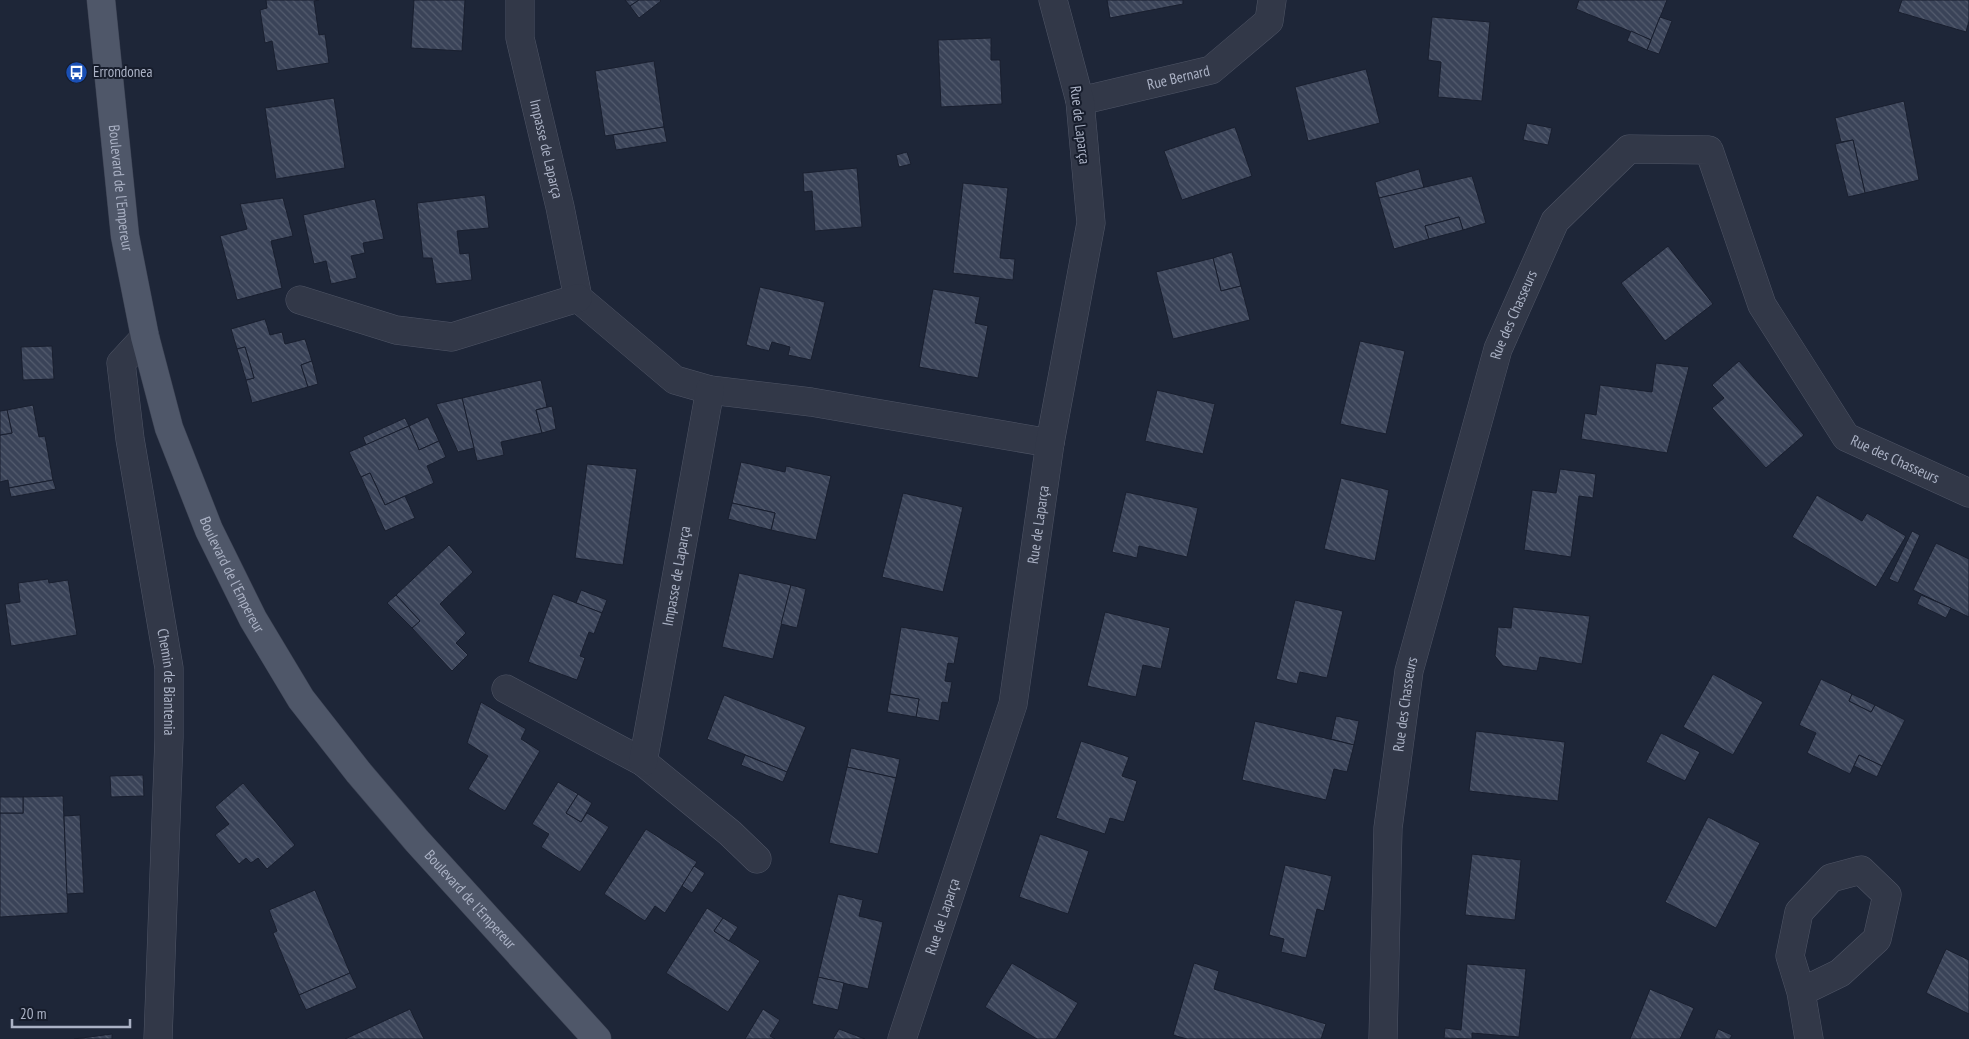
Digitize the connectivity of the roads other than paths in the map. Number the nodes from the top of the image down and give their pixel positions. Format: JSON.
{"nodes":[{"id":1,"x":101,"y":0,"type":"edge"},
{"id":2,"x":520,"y":0,"type":"edge"},
{"id":3,"x":1053,"y":0,"type":"edge"},
{"id":4,"x":1272,"y":0,"type":"edge"},
{"id":5,"x":1080,"y":101,"type":"junction"},
{"id":6,"x":578,"y":298,"type":"junction"},
{"id":7,"x":300,"y":300,"type":"dead end"},
{"id":8,"x":145,"y":337,"type":"junction"},
{"id":9,"x":710,"y":390,"type":"junction"},
{"id":10,"x":1050,"y":443,"type":"junction"},
{"id":11,"x":1969,"y":492,"type":"edge"},
{"id":12,"x":506,"y":689,"type":"dead end"},
{"id":13,"x":643,"y":762,"type":"junction"},
{"id":14,"x":757,"y":860,"type":"dead end"},
{"id":15,"x":1801,"y":992,"type":"dead end"},
{"id":16,"x":158,"y":1039,"type":"edge"},
{"id":17,"x":597,"y":1039,"type":"edge"},
{"id":18,"x":902,"y":1039,"type":"edge"},
{"id":19,"x":1382,"y":1039,"type":"edge"},
{"id":20,"x":1810,"y":1039,"type":"edge"}],
"edges":[{"from":1,"to":8,"type":"main road","name":"Boulevard de l'Empereur"},
{"from":2,"to":6,"type":"street","name":"Impasse de Laparça"},
{"from":3,"to":5,"type":"street","name":"Rue de Laparça"},
{"from":4,"to":5,"type":"street","name":"Rue Bernard"},
{"from":5,"to":10,"type":"street","name":"Rue de Laparça"},
{"from":6,"to":7,"type":"street"},
{"from":6,"to":9,"type":"street"},
{"from":8,"to":16,"type":"street","name":"Chemin de Biantenia"},
{"from":8,"to":17,"type":"main road","name":"Boulevard de l'Empereur"},
{"from":9,"to":10,"type":"street"},
{"from":9,"to":13,"type":"street","name":"Impasse de Laparça"},
{"from":10,"to":18,"type":"street","name":"Rue de Laparça"},
{"from":11,"to":19,"type":"street","name":"Rue des Chasseurs"},
{"from":12,"to":13,"type":"street"},
{"from":13,"to":14,"type":"street"},
{"from":15,"to":20,"type":"street"}]}
